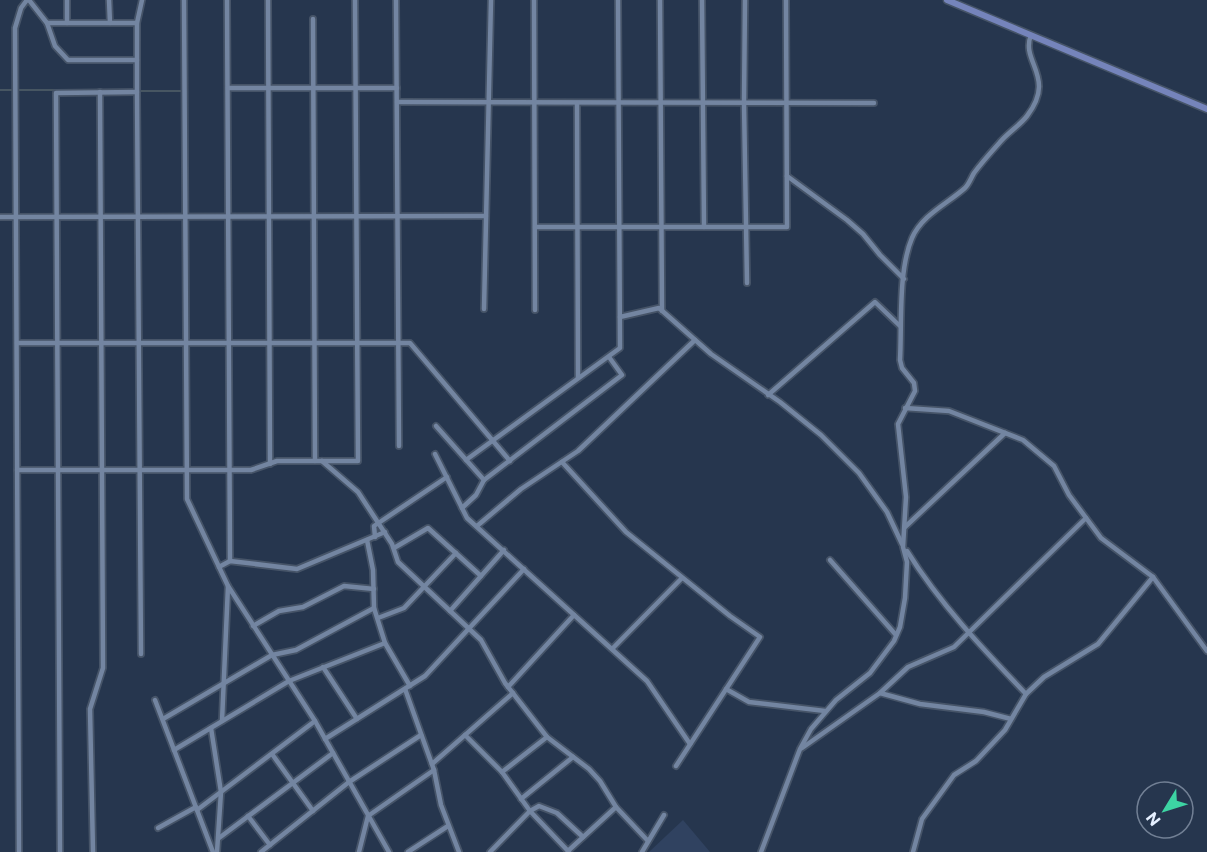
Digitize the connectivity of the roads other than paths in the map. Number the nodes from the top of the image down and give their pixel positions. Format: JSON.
{"nodes":[{"id":1,"x":28,"y":0,"type":"edge"},
{"id":2,"x":67,"y":0,"type":"edge"},
{"id":3,"x":109,"y":0,"type":"edge"},
{"id":4,"x":142,"y":0,"type":"edge"},
{"id":5,"x":184,"y":0,"type":"edge"},
{"id":6,"x":227,"y":0,"type":"edge"},
{"id":7,"x":268,"y":0,"type":"edge"},
{"id":8,"x":355,"y":0,"type":"edge"},
{"id":9,"x":396,"y":0,"type":"edge"},
{"id":10,"x":491,"y":0,"type":"edge"},
{"id":11,"x":534,"y":0,"type":"edge"},
{"id":12,"x":618,"y":0,"type":"edge"},
{"id":13,"x":660,"y":0,"type":"edge"},
{"id":14,"x":702,"y":0,"type":"edge"},
{"id":15,"x":745,"y":0,"type":"edge"},
{"id":16,"x":786,"y":0,"type":"edge"},
{"id":17,"x":947,"y":0,"type":"edge"},
{"id":18,"x":313,"y":19,"type":"dead end"},
{"id":19,"x":47,"y":23,"type":"junction"},
{"id":20,"x":68,"y":23,"type":"junction"},
{"id":21,"x":110,"y":23,"type":"junction"},
{"id":22,"x":137,"y":23,"type":"junction"},
{"id":23,"x":1031,"y":35,"type":"junction"},
{"id":24,"x":137,"y":60,"type":"junction"},
{"id":25,"x":228,"y":88,"type":"junction"},
{"id":26,"x":268,"y":88,"type":"junction"},
{"id":27,"x":313,"y":88,"type":"junction"},
{"id":28,"x":356,"y":88,"type":"junction"},
{"id":29,"x":397,"y":88,"type":"junction"},
{"id":30,"x":100,"y":92,"type":"junction"},
{"id":31,"x":137,"y":92,"type":"junction"},
{"id":32,"x":397,"y":102,"type":"junction"},
{"id":33,"x":489,"y":103,"type":"junction"},
{"id":34,"x":534,"y":103,"type":"junction"},
{"id":35,"x":577,"y":103,"type":"junction"},
{"id":36,"x":618,"y":103,"type":"junction"},
{"id":37,"x":661,"y":103,"type":"junction"},
{"id":38,"x":703,"y":103,"type":"junction"},
{"id":39,"x":744,"y":103,"type":"junction"},
{"id":40,"x":786,"y":103,"type":"junction"},
{"id":41,"x":874,"y":103,"type":"dead end"},
{"id":42,"x":1207,"y":109,"type":"edge"},
{"id":43,"x":787,"y":176,"type":"junction"},
{"id":44,"x":16,"y":216,"type":"junction"},
{"id":45,"x":56,"y":216,"type":"junction"},
{"id":46,"x":101,"y":216,"type":"junction"},
{"id":47,"x":138,"y":216,"type":"junction"},
{"id":48,"x":185,"y":216,"type":"junction"},
{"id":49,"x":228,"y":216,"type":"junction"},
{"id":50,"x":269,"y":216,"type":"junction"},
{"id":51,"x":314,"y":216,"type":"junction"},
{"id":52,"x":356,"y":216,"type":"junction"},
{"id":53,"x":398,"y":216,"type":"junction"},
{"id":54,"x":486,"y":216,"type":"junction"},
{"id":55,"x":0,"y":217,"type":"edge"},
{"id":56,"x":535,"y":227,"type":"junction"},
{"id":57,"x":577,"y":227,"type":"junction"},
{"id":58,"x":619,"y":227,"type":"junction"},
{"id":59,"x":662,"y":227,"type":"junction"},
{"id":60,"x":704,"y":227,"type":"junction"},
{"id":61,"x":747,"y":227,"type":"junction"},
{"id":62,"x":904,"y":279,"type":"junction"},
{"id":63,"x":747,"y":283,"type":"dead end"},
{"id":64,"x":484,"y":309,"type":"dead end"},
{"id":65,"x":535,"y":310,"type":"dead end"},
{"id":66,"x":662,"y":311,"type":"junction"},
{"id":67,"x":620,"y":317,"type":"junction"},
{"id":68,"x":900,"y":326,"type":"junction"},
{"id":69,"x":695,"y":340,"type":"junction"},
{"id":70,"x":16,"y":343,"type":"junction"},
{"id":71,"x":57,"y":343,"type":"junction"},
{"id":72,"x":101,"y":343,"type":"junction"},
{"id":73,"x":139,"y":343,"type":"junction"},
{"id":74,"x":186,"y":343,"type":"junction"},
{"id":75,"x":229,"y":343,"type":"junction"},
{"id":76,"x":270,"y":343,"type":"junction"},
{"id":77,"x":315,"y":343,"type":"junction"},
{"id":78,"x":357,"y":343,"type":"junction"},
{"id":79,"x":398,"y":343,"type":"junction"},
{"id":80,"x":609,"y":357,"type":"junction"},
{"id":81,"x":578,"y":378,"type":"junction"},
{"id":82,"x":768,"y":395,"type":"junction"},
{"id":83,"x":905,"y":408,"type":"junction"},
{"id":84,"x":436,"y":426,"type":"dead end"},
{"id":85,"x":1005,"y":433,"type":"junction"},
{"id":86,"x":493,"y":441,"type":"junction"},
{"id":87,"x":399,"y":446,"type":"dead end"},
{"id":88,"x":435,"y":454,"type":"dead end"},
{"id":89,"x":466,"y":460,"type":"junction"},
{"id":90,"x":315,"y":461,"type":"junction"},
{"id":91,"x":322,"y":461,"type":"junction"},
{"id":92,"x":510,"y":461,"type":"junction"},
{"id":93,"x":562,"y":462,"type":"junction"},
{"id":94,"x":270,"y":464,"type":"junction"},
{"id":95,"x":17,"y":470,"type":"junction"},
{"id":96,"x":58,"y":470,"type":"junction"},
{"id":97,"x":102,"y":470,"type":"junction"},
{"id":98,"x":140,"y":470,"type":"junction"},
{"id":99,"x":187,"y":470,"type":"junction"},
{"id":100,"x":230,"y":470,"type":"junction"},
{"id":101,"x":447,"y":477,"type":"junction"},
{"id":102,"x":484,"y":480,"type":"junction"},
{"id":103,"x":462,"y":508,"type":"junction"},
{"id":104,"x":1086,"y":518,"type":"junction"},
{"id":105,"x":379,"y":523,"type":"junction"},
{"id":106,"x":477,"y":526,"type":"junction"},
{"id":107,"x":905,"y":526,"type":"junction"},
{"id":108,"x":386,"y":532,"type":"junction"},
{"id":109,"x":375,"y":537,"type":"junction"},
{"id":110,"x":367,"y":540,"type":"junction"},
{"id":111,"x":903,"y":546,"type":"junction"},
{"id":112,"x":394,"y":548,"type":"junction"},
{"id":113,"x":504,"y":550,"type":"junction"},
{"id":114,"x":456,"y":553,"type":"junction"},
{"id":115,"x":830,"y":560,"type":"dead end"},
{"id":116,"x":230,"y":561,"type":"junction"},
{"id":117,"x":219,"y":567,"type":"junction"},
{"id":118,"x":524,"y":569,"type":"junction"},
{"id":119,"x":481,"y":576,"type":"junction"},
{"id":120,"x":1153,"y":577,"type":"junction"},
{"id":121,"x":682,"y":578,"type":"junction"},
{"id":122,"x":228,"y":586,"type":"junction"},
{"id":123,"x":424,"y":586,"type":"junction"},
{"id":124,"x":374,"y":590,"type":"junction"},
{"id":125,"x":374,"y":608,"type":"junction"},
{"id":126,"x":450,"y":611,"type":"junction"},
{"id":127,"x":574,"y":615,"type":"junction"},
{"id":128,"x":378,"y":618,"type":"junction"},
{"id":129,"x":253,"y":626,"type":"junction"},
{"id":130,"x":469,"y":629,"type":"junction"},
{"id":131,"x":968,"y":633,"type":"junction"},
{"id":132,"x":897,"y":635,"type":"junction"},
{"id":133,"x":385,"y":643,"type":"junction"},
{"id":134,"x":612,"y":649,"type":"junction"},
{"id":135,"x":1207,"y":651,"type":"edge"},
{"id":136,"x":141,"y":654,"type":"dead end"},
{"id":137,"x":272,"y":655,"type":"junction"},
{"id":138,"x":323,"y":667,"type":"junction"},
{"id":139,"x":289,"y":681,"type":"junction"},
{"id":140,"x":224,"y":683,"type":"junction"},
{"id":141,"x":508,"y":687,"type":"junction"},
{"id":142,"x":408,"y":688,"type":"junction"},
{"id":143,"x":726,"y":689,"type":"junction"},
{"id":144,"x":513,"y":693,"type":"junction"},
{"id":145,"x":880,"y":693,"type":"junction"},
{"id":146,"x":1026,"y":694,"type":"junction"},
{"id":147,"x":155,"y":700,"type":"dead end"},
{"id":148,"x":825,"y":711,"type":"junction"},
{"id":149,"x":163,"y":719,"type":"junction"},
{"id":150,"x":357,"y":719,"type":"junction"},
{"id":151,"x":1011,"y":719,"type":"junction"},
{"id":152,"x":222,"y":721,"type":"junction"},
{"id":153,"x":315,"y":721,"type":"junction"},
{"id":154,"x":211,"y":728,"type":"junction"},
{"id":155,"x":422,"y":735,"type":"junction"},
{"id":156,"x":465,"y":735,"type":"junction"},
{"id":157,"x":547,"y":737,"type":"junction"},
{"id":158,"x":325,"y":739,"type":"junction"},
{"id":159,"x":690,"y":744,"type":"junction"},
{"id":160,"x":800,"y":749,"type":"junction"},
{"id":161,"x":174,"y":750,"type":"junction"},
{"id":162,"x":333,"y":753,"type":"junction"},
{"id":163,"x":272,"y":754,"type":"junction"},
{"id":164,"x":573,"y":757,"type":"junction"},
{"id":165,"x":676,"y":766,"type":"dead end"},
{"id":166,"x":433,"y":767,"type":"junction"},
{"id":167,"x":501,"y":772,"type":"junction"},
{"id":168,"x":349,"y":782,"type":"junction"},
{"id":169,"x":292,"y":783,"type":"junction"},
{"id":170,"x":222,"y":792,"type":"junction"},
{"id":171,"x":521,"y":799,"type":"junction"},
{"id":172,"x":616,"y":807,"type":"junction"},
{"id":173,"x":197,"y":809,"type":"junction"},
{"id":174,"x":313,"y":811,"type":"junction"},
{"id":175,"x":530,"y":811,"type":"junction"},
{"id":176,"x":664,"y":815,"type":"dead end"},
{"id":177,"x":248,"y":816,"type":"junction"},
{"id":178,"x":368,"y":816,"type":"junction"},
{"id":179,"x":448,"y":826,"type":"junction"},
{"id":180,"x":158,"y":828,"type":"dead end"},
{"id":181,"x":583,"y":837,"type":"junction"},
{"id":182,"x":219,"y":838,"type":"junction"},
{"id":183,"x":648,"y":841,"type":"junction"},
{"id":184,"x":270,"y":845,"type":"junction"},
{"id":185,"x":568,"y":851,"type":"edge"},
{"id":186,"x":19,"y":852,"type":"edge"},
{"id":187,"x":60,"y":852,"type":"edge"},
{"id":188,"x":93,"y":852,"type":"edge"},
{"id":189,"x":215,"y":852,"type":"edge"},
{"id":190,"x":261,"y":852,"type":"edge"},
{"id":191,"x":359,"y":852,"type":"edge"},
{"id":192,"x":389,"y":852,"type":"edge"},
{"id":193,"x":408,"y":852,"type":"edge"},
{"id":194,"x":459,"y":852,"type":"edge"},
{"id":195,"x":490,"y":852,"type":"edge"},
{"id":196,"x":642,"y":852,"type":"edge"},
{"id":197,"x":761,"y":852,"type":"edge"},
{"id":198,"x":913,"y":852,"type":"edge"}],
"edges":[{"from":1,"to":19,"type":"street"},
{"from":1,"to":44,"type":"street"},
{"from":2,"to":20,"type":"street"},
{"from":3,"to":21,"type":"street"},
{"from":4,"to":22,"type":"street"},
{"from":5,"to":48,"type":"street"},
{"from":6,"to":25,"type":"street"},
{"from":7,"to":26,"type":"street"},
{"from":8,"to":28,"type":"street"},
{"from":9,"to":29,"type":"street"},
{"from":10,"to":33,"type":"street"},
{"from":11,"to":34,"type":"street"},
{"from":12,"to":36,"type":"street"},
{"from":13,"to":37,"type":"street"},
{"from":14,"to":38,"type":"street"},
{"from":15,"to":39,"type":"street"},
{"from":16,"to":40,"type":"street"},
{"from":17,"to":23,"type":"street"},
{"from":18,"to":27,"type":"street"},
{"from":19,"to":20,"type":"street"},
{"from":19,"to":24,"type":"street"},
{"from":20,"to":21,"type":"street"},
{"from":21,"to":22,"type":"street"},
{"from":22,"to":24,"type":"street"},
{"from":23,"to":42,"type":"street"},
{"from":23,"to":62,"type":"street"},
{"from":24,"to":31,"type":"street"},
{"from":25,"to":26,"type":"street"},
{"from":25,"to":49,"type":"street"},
{"from":26,"to":27,"type":"street"},
{"from":26,"to":50,"type":"street"},
{"from":27,"to":28,"type":"street"},
{"from":27,"to":51,"type":"street"},
{"from":28,"to":29,"type":"street"},
{"from":28,"to":52,"type":"street"},
{"from":29,"to":32,"type":"street"},
{"from":30,"to":31,"type":"street"},
{"from":30,"to":45,"type":"street"},
{"from":30,"to":46,"type":"street"},
{"from":31,"to":47,"type":"street"},
{"from":32,"to":33,"type":"street"},
{"from":32,"to":53,"type":"street"},
{"from":33,"to":34,"type":"street"},
{"from":33,"to":54,"type":"street"},
{"from":34,"to":35,"type":"street"},
{"from":34,"to":56,"type":"street"},
{"from":35,"to":36,"type":"street"},
{"from":35,"to":57,"type":"street"},
{"from":36,"to":37,"type":"street"},
{"from":36,"to":58,"type":"street"},
{"from":37,"to":38,"type":"street"},
{"from":37,"to":59,"type":"street"},
{"from":38,"to":39,"type":"street"},
{"from":38,"to":60,"type":"street"},
{"from":39,"to":40,"type":"street"},
{"from":39,"to":61,"type":"street"},
{"from":40,"to":41,"type":"street"},
{"from":40,"to":43,"type":"street"},
{"from":43,"to":61,"type":"street"},
{"from":43,"to":62,"type":"street"},
{"from":44,"to":45,"type":"street"},
{"from":44,"to":55,"type":"street"},
{"from":44,"to":70,"type":"street"},
{"from":45,"to":46,"type":"street"},
{"from":45,"to":71,"type":"street"},
{"from":46,"to":47,"type":"street"},
{"from":46,"to":72,"type":"street"},
{"from":47,"to":48,"type":"street"},
{"from":47,"to":73,"type":"street"},
{"from":48,"to":49,"type":"street"},
{"from":48,"to":74,"type":"street"},
{"from":49,"to":50,"type":"street"},
{"from":49,"to":75,"type":"street"},
{"from":50,"to":51,"type":"street"},
{"from":50,"to":76,"type":"street"},
{"from":51,"to":52,"type":"street"},
{"from":51,"to":77,"type":"street"},
{"from":52,"to":53,"type":"street"},
{"from":52,"to":78,"type":"street"},
{"from":53,"to":54,"type":"street"},
{"from":53,"to":79,"type":"street"},
{"from":54,"to":64,"type":"street"},
{"from":56,"to":57,"type":"street"},
{"from":56,"to":65,"type":"street"},
{"from":57,"to":58,"type":"street"},
{"from":57,"to":81,"type":"street"},
{"from":58,"to":59,"type":"street"},
{"from":58,"to":67,"type":"street"},
{"from":59,"to":60,"type":"street"},
{"from":59,"to":66,"type":"street"},
{"from":60,"to":61,"type":"street"},
{"from":61,"to":63,"type":"street"},
{"from":62,"to":68,"type":"street"},
{"from":66,"to":67,"type":"street"},
{"from":66,"to":69,"type":"street"},
{"from":67,"to":80,"type":"street"},
{"from":68,"to":82,"type":"street"},
{"from":68,"to":83,"type":"street"},
{"from":69,"to":82,"type":"street"},
{"from":69,"to":93,"type":"street"},
{"from":70,"to":71,"type":"street"},
{"from":70,"to":95,"type":"street"},
{"from":71,"to":72,"type":"street"},
{"from":71,"to":96,"type":"street"},
{"from":72,"to":73,"type":"street"},
{"from":72,"to":97,"type":"street"},
{"from":73,"to":74,"type":"street"},
{"from":73,"to":98,"type":"street"},
{"from":74,"to":75,"type":"street"},
{"from":74,"to":99,"type":"street"},
{"from":75,"to":76,"type":"street"},
{"from":75,"to":100,"type":"street"},
{"from":76,"to":77,"type":"street"},
{"from":76,"to":94,"type":"street"},
{"from":77,"to":78,"type":"street"},
{"from":77,"to":90,"type":"street"},
{"from":78,"to":79,"type":"street"},
{"from":78,"to":91,"type":"street"},
{"from":79,"to":86,"type":"street"},
{"from":79,"to":87,"type":"street"},
{"from":80,"to":81,"type":"street"},
{"from":80,"to":92,"type":"street"},
{"from":81,"to":86,"type":"street"},
{"from":82,"to":111,"type":"street"},
{"from":83,"to":85,"type":"street"},
{"from":83,"to":107,"type":"street"},
{"from":84,"to":89,"type":"street"},
{"from":85,"to":104,"type":"street"},
{"from":85,"to":107,"type":"street"},
{"from":86,"to":89,"type":"street"},
{"from":86,"to":92,"type":"street"},
{"from":88,"to":101,"type":"street"},
{"from":89,"to":102,"type":"street"},
{"from":90,"to":91,"type":"street"},
{"from":90,"to":94,"type":"street"},
{"from":91,"to":105,"type":"street"},
{"from":92,"to":102,"type":"street"},
{"from":93,"to":106,"type":"street"},
{"from":93,"to":121,"type":"street"},
{"from":94,"to":100,"type":"street"},
{"from":95,"to":96,"type":"street"},
{"from":95,"to":186,"type":"street"},
{"from":96,"to":97,"type":"street"},
{"from":96,"to":187,"type":"street"},
{"from":97,"to":98,"type":"street"},
{"from":97,"to":188,"type":"street"},
{"from":98,"to":99,"type":"street"},
{"from":98,"to":136,"type":"street"},
{"from":99,"to":100,"type":"street"},
{"from":99,"to":117,"type":"street"},
{"from":100,"to":116,"type":"street"},
{"from":101,"to":103,"type":"street"},
{"from":101,"to":105,"type":"street"},
{"from":102,"to":103,"type":"street"},
{"from":103,"to":106,"type":"street"},
{"from":104,"to":120,"type":"street"},
{"from":104,"to":131,"type":"street"},
{"from":105,"to":108,"type":"street"},
{"from":105,"to":109,"type":"street"},
{"from":106,"to":113,"type":"street"},
{"from":107,"to":111,"type":"street"},
{"from":108,"to":109,"type":"street"},
{"from":108,"to":112,"type":"street"},
{"from":109,"to":110,"type":"street"},
{"from":110,"to":116,"type":"street"},
{"from":110,"to":124,"type":"street"},
{"from":111,"to":131,"type":"street"},
{"from":111,"to":132,"type":"street"},
{"from":112,"to":114,"type":"street"},
{"from":112,"to":123,"type":"street"},
{"from":113,"to":118,"type":"street"},
{"from":113,"to":119,"type":"street"},
{"from":114,"to":119,"type":"street"},
{"from":114,"to":123,"type":"street"},
{"from":115,"to":132,"type":"street"},
{"from":116,"to":117,"type":"street"},
{"from":117,"to":122,"type":"street"},
{"from":118,"to":127,"type":"street"},
{"from":118,"to":130,"type":"street"},
{"from":119,"to":126,"type":"street"},
{"from":120,"to":135,"type":"street"},
{"from":120,"to":146,"type":"street"},
{"from":121,"to":134,"type":"street"},
{"from":121,"to":143,"type":"street"},
{"from":122,"to":129,"type":"street"},
{"from":122,"to":140,"type":"street"},
{"from":123,"to":126,"type":"street"},
{"from":123,"to":128,"type":"street"},
{"from":124,"to":125,"type":"street"},
{"from":124,"to":129,"type":"street"},
{"from":125,"to":128,"type":"street"},
{"from":125,"to":137,"type":"street"},
{"from":126,"to":130,"type":"street"},
{"from":127,"to":134,"type":"street"},
{"from":127,"to":141,"type":"street"},
{"from":128,"to":133,"type":"street"},
{"from":129,"to":137,"type":"street"},
{"from":130,"to":141,"type":"street"},
{"from":130,"to":142,"type":"street"},
{"from":131,"to":145,"type":"street"},
{"from":131,"to":146,"type":"street"},
{"from":132,"to":148,"type":"street"},
{"from":133,"to":138,"type":"street"},
{"from":133,"to":142,"type":"street"},
{"from":134,"to":159,"type":"street"},
{"from":137,"to":139,"type":"street"},
{"from":137,"to":140,"type":"street"},
{"from":138,"to":139,"type":"street"},
{"from":138,"to":150,"type":"street"},
{"from":139,"to":152,"type":"street"},
{"from":139,"to":153,"type":"street"},
{"from":140,"to":149,"type":"street"},
{"from":140,"to":152,"type":"street"},
{"from":141,"to":144,"type":"street"},
{"from":142,"to":150,"type":"street"},
{"from":142,"to":155,"type":"street"},
{"from":143,"to":148,"type":"street"},
{"from":143,"to":159,"type":"street"},
{"from":144,"to":156,"type":"street"},
{"from":144,"to":157,"type":"street"},
{"from":145,"to":151,"type":"street"},
{"from":145,"to":160,"type":"street"},
{"from":146,"to":151,"type":"street"},
{"from":147,"to":149,"type":"street"},
{"from":148,"to":160,"type":"street"},
{"from":149,"to":161,"type":"street"},
{"from":150,"to":158,"type":"street"},
{"from":151,"to":198,"type":"street"},
{"from":152,"to":154,"type":"street"},
{"from":153,"to":158,"type":"street"},
{"from":153,"to":163,"type":"street"},
{"from":154,"to":161,"type":"street"},
{"from":154,"to":170,"type":"street"},
{"from":155,"to":166,"type":"street"},
{"from":155,"to":168,"type":"street"},
{"from":156,"to":166,"type":"street"},
{"from":156,"to":167,"type":"street"},
{"from":157,"to":164,"type":"street"},
{"from":157,"to":167,"type":"street"},
{"from":158,"to":162,"type":"street"},
{"from":159,"to":165,"type":"street"},
{"from":160,"to":197,"type":"street"},
{"from":161,"to":173,"type":"street"},
{"from":162,"to":168,"type":"street"},
{"from":162,"to":169,"type":"street"},
{"from":163,"to":169,"type":"street"},
{"from":163,"to":170,"type":"street"},
{"from":164,"to":171,"type":"street"},
{"from":164,"to":172,"type":"street"},
{"from":166,"to":178,"type":"street"},
{"from":166,"to":179,"type":"street"},
{"from":167,"to":171,"type":"street"},
{"from":168,"to":174,"type":"street"},
{"from":168,"to":178,"type":"street"},
{"from":169,"to":174,"type":"street"},
{"from":169,"to":177,"type":"street"},
{"from":170,"to":173,"type":"street"},
{"from":170,"to":182,"type":"street"},
{"from":171,"to":175,"type":"street"},
{"from":172,"to":181,"type":"street"},
{"from":172,"to":183,"type":"street"},
{"from":173,"to":180,"type":"street"},
{"from":173,"to":189,"type":"street"},
{"from":174,"to":184,"type":"street"},
{"from":175,"to":181,"type":"street"},
{"from":175,"to":185,"type":"street"},
{"from":175,"to":195,"type":"street"},
{"from":176,"to":183,"type":"street"},
{"from":177,"to":182,"type":"street"},
{"from":177,"to":184,"type":"street"},
{"from":178,"to":191,"type":"street"},
{"from":178,"to":192,"type":"street"},
{"from":179,"to":193,"type":"street"},
{"from":179,"to":194,"type":"street"},
{"from":181,"to":185,"type":"street"},
{"from":182,"to":189,"type":"street"},
{"from":183,"to":196,"type":"street"},
{"from":184,"to":190,"type":"street"}]}
